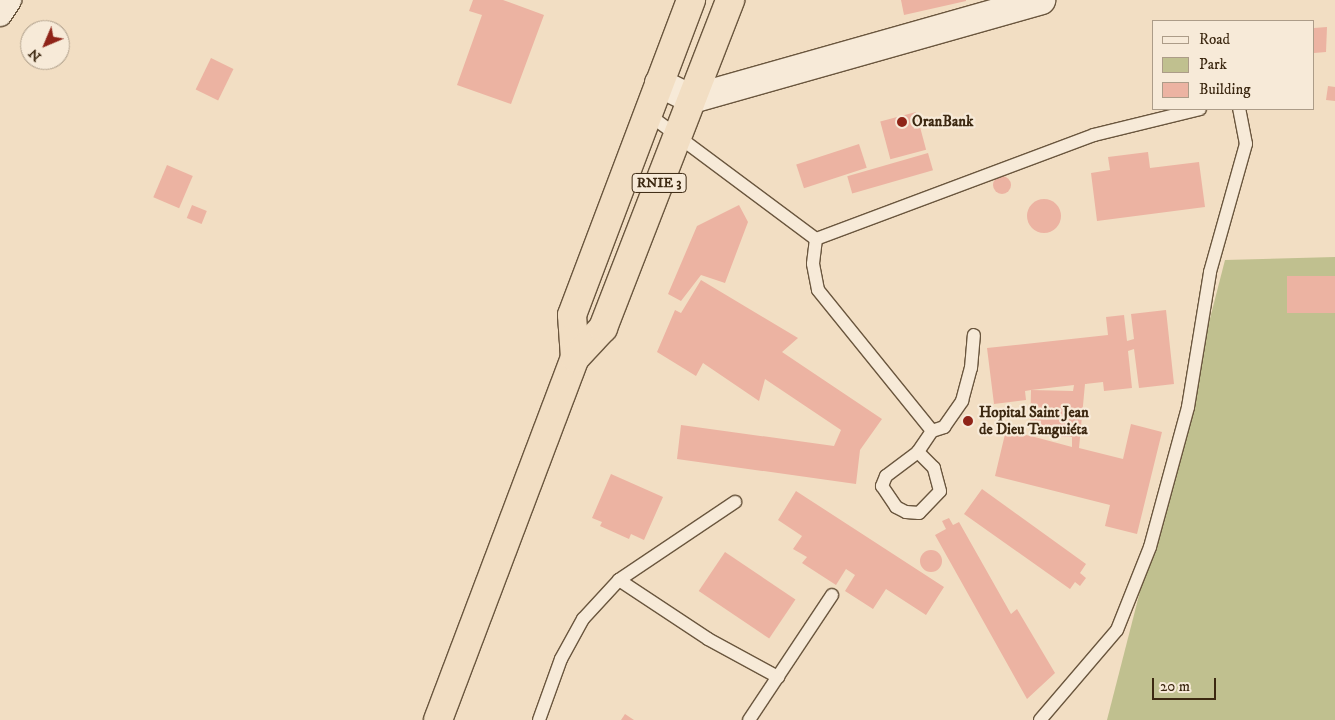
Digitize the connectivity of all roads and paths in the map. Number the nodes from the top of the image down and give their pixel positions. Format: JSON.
{"nodes":[{"id":1,"x":9,"y":0,"type":"edge"},
{"id":2,"x":691,"y":0,"type":"edge"},
{"id":3,"x":730,"y":0,"type":"edge"},
{"id":4,"x":1041,"y":0,"type":"edge"},
{"id":5,"x":0,"y":14,"type":"edge"},
{"id":6,"x":659,"y":83,"type":"junction"},
{"id":7,"x":692,"y":98,"type":"junction"},
{"id":8,"x":1196,"y":110,"type":"edge"},
{"id":9,"x":1239,"y":110,"type":"edge"},
{"id":10,"x":648,"y":114,"type":"junction"},
{"id":11,"x":677,"y":138,"type":"junction"},
{"id":12,"x":816,"y":239,"type":"junction"},
{"id":13,"x":974,"y":335,"type":"dead end"},
{"id":14,"x":575,"y":358,"type":"junction"},
{"id":15,"x":932,"y":431,"type":"junction"},
{"id":16,"x":918,"y":452,"type":"junction"},
{"id":17,"x":735,"y":502,"type":"dead end"},
{"id":18,"x":619,"y":580,"type":"junction"},
{"id":19,"x":832,"y":595,"type":"dead end"},
{"id":20,"x":778,"y":676,"type":"junction"},
{"id":21,"x":438,"y":720,"type":"edge"},
{"id":22,"x":539,"y":720,"type":"edge"},
{"id":23,"x":749,"y":720,"type":"edge"},
{"id":24,"x":1040,"y":720,"type":"edge"}],
"edges":[{"from":1,"to":5,"type":"street"},
{"from":2,"to":6,"type":"highway","number":"RNIE 3"},
{"from":3,"to":7,"type":"highway","number":"RNIE 3"},
{"from":4,"to":7,"type":"main road"},
{"from":6,"to":7,"type":"main road"},
{"from":6,"to":10,"type":"highway","number":"RNIE 3"},
{"from":7,"to":11,"type":"highway","number":"RNIE 3"},
{"from":8,"to":12,"type":"lane"},
{"from":9,"to":24,"type":"lane"},
{"from":10,"to":11,"type":"lane"},
{"from":10,"to":14,"type":"highway","number":"RNIE 3"},
{"from":11,"to":12,"type":"lane"},
{"from":11,"to":14,"type":"highway","number":"RNIE 3"},
{"from":12,"to":15,"type":"lane"},
{"from":13,"to":15,"type":"lane"},
{"from":14,"to":21,"type":"highway","number":"RNIE 3"},
{"from":15,"to":16,"type":"lane"},
{"from":16,"to":16,"type":"lane"},
{"from":17,"to":18,"type":"lane"},
{"from":18,"to":20,"type":"lane"},
{"from":18,"to":22,"type":"lane"},
{"from":19,"to":20,"type":"lane"},
{"from":20,"to":23,"type":"lane"}]}
